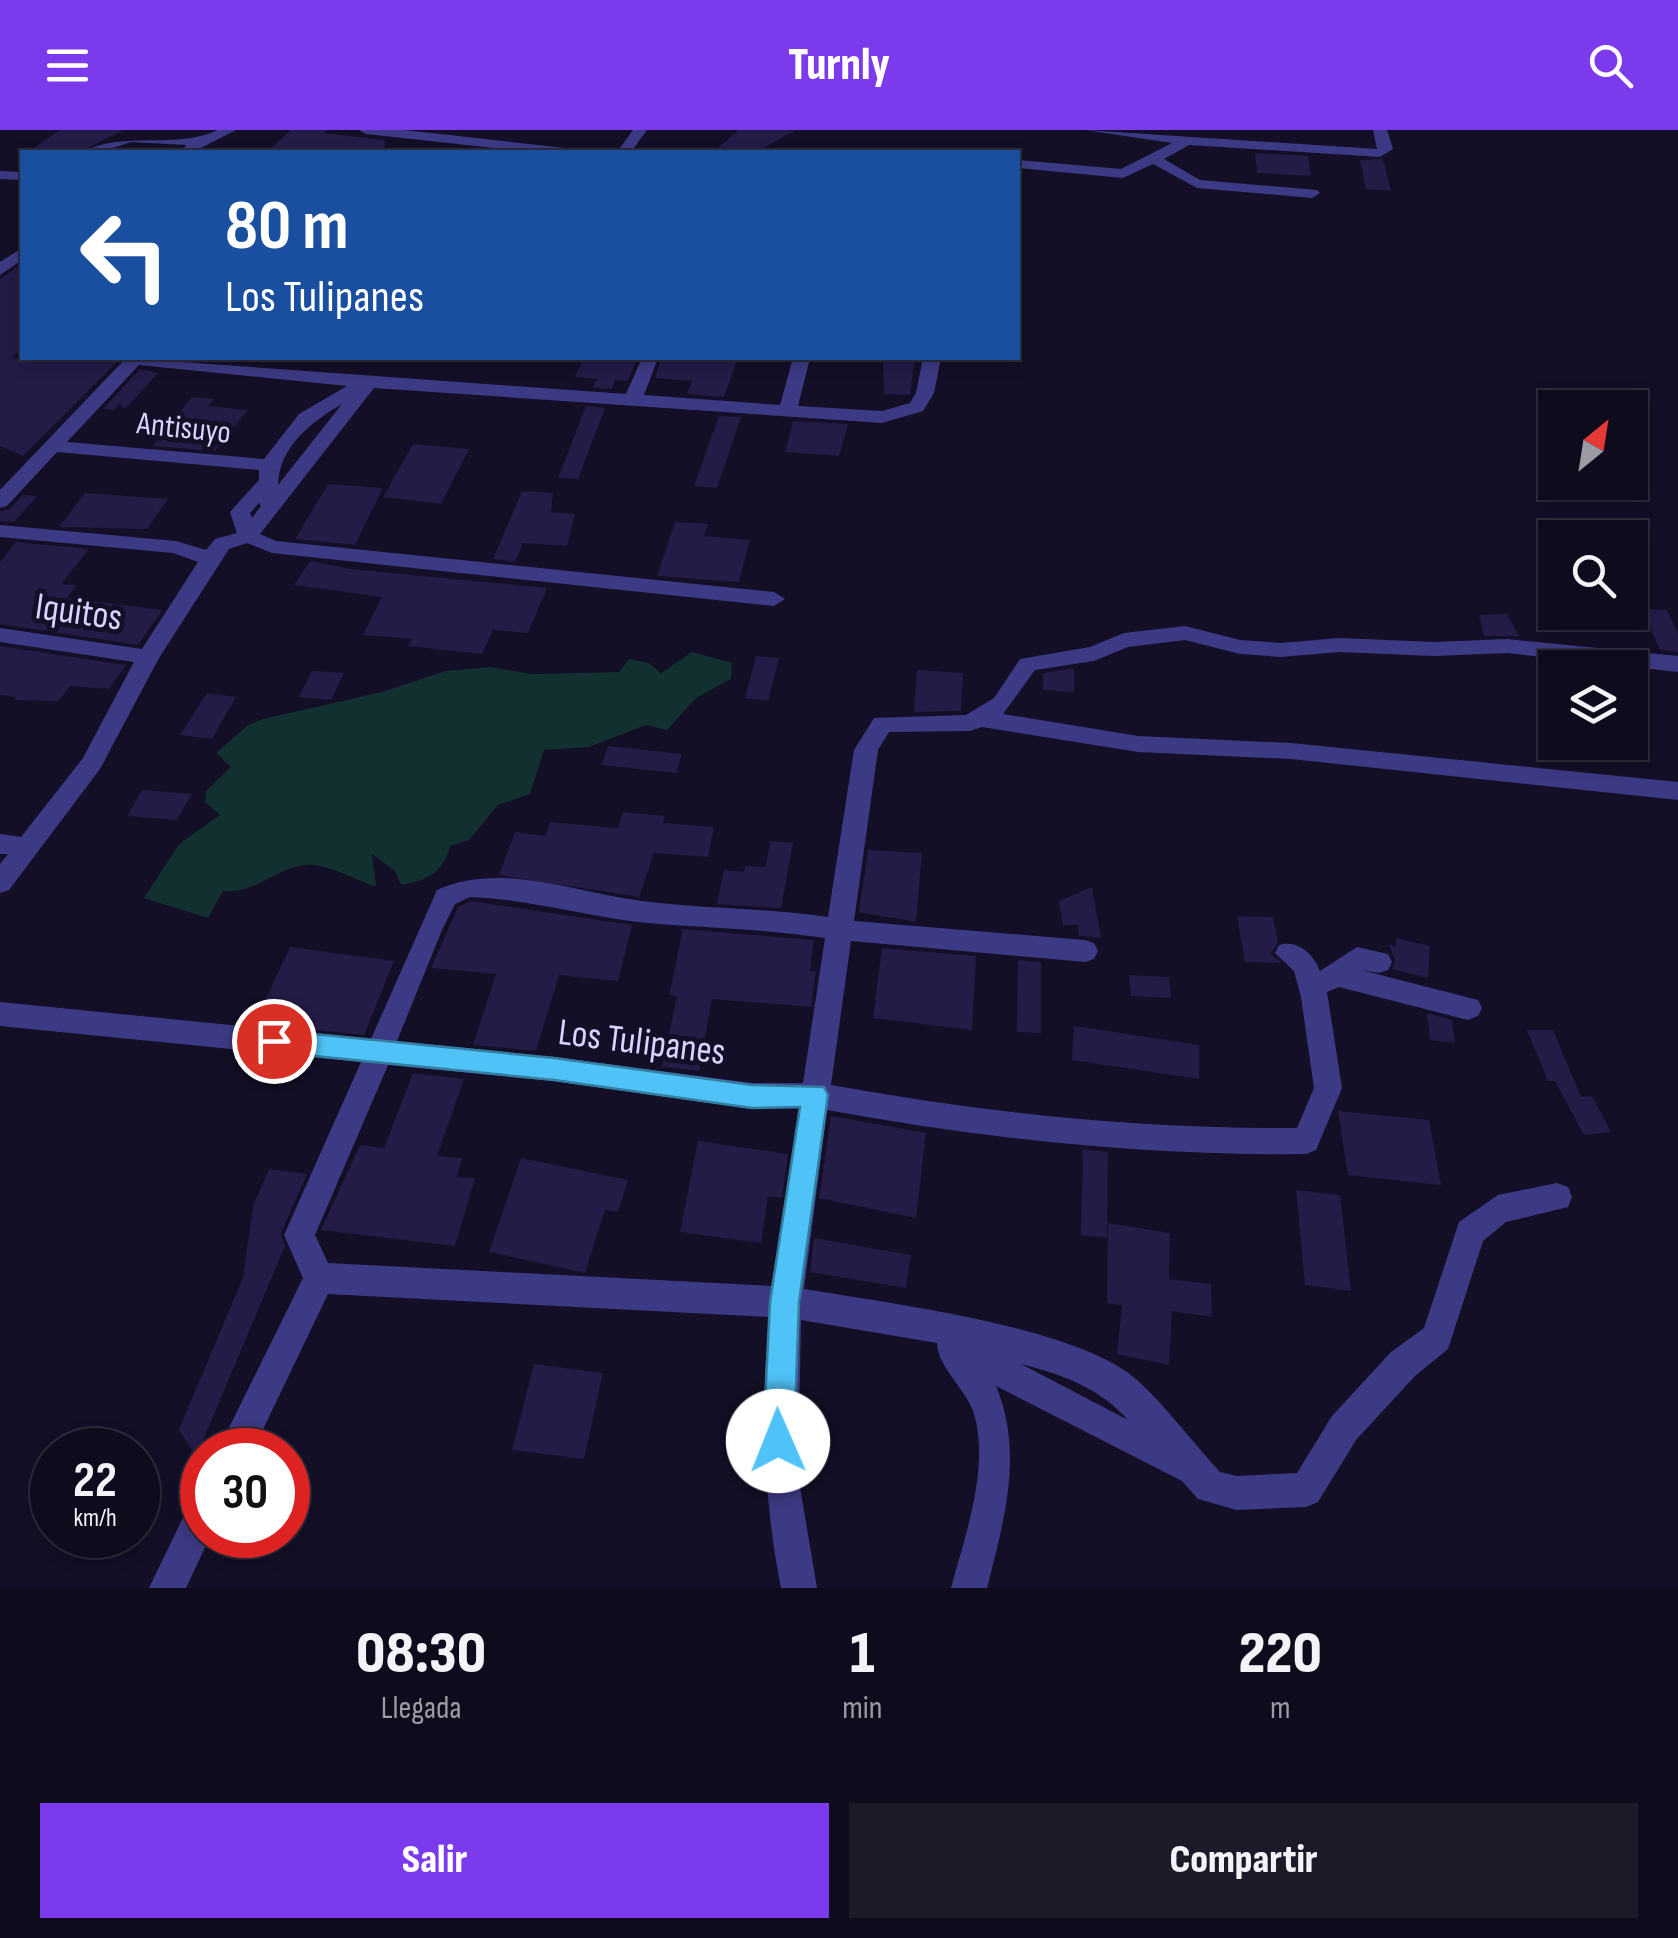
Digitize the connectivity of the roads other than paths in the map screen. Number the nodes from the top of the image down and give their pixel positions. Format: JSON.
{"nodes":[{"id":1,"x":229,"y":130,"type":"edge"},
{"id":2,"x":366,"y":130,"type":"edge"},
{"id":3,"x":498,"y":130,"type":"edge"},
{"id":4,"x":1092,"y":130,"type":"edge"},
{"id":5,"x":1380,"y":130,"type":"edge"},
{"id":6,"x":1187,"y":140,"type":"junction"},
{"id":7,"x":202,"y":143,"type":"junction"},
{"id":8,"x":486,"y":143,"type":"junction"},
{"id":9,"x":94,"y":150,"type":"edge"},
{"id":10,"x":186,"y":150,"type":"edge"},
{"id":11,"x":547,"y":150,"type":"edge"},
{"id":12,"x":1145,"y":160,"type":"junction"},
{"id":13,"x":1020,"y":164,"type":"edge"},
{"id":14,"x":1312,"y":194,"type":"dead end"},
{"id":15,"x":20,"y":255,"type":"edge"},
{"id":16,"x":0,"y":270,"type":"edge"},
{"id":17,"x":133,"y":360,"type":"edge"},
{"id":18,"x":151,"y":360,"type":"edge"},
{"id":19,"x":649,"y":360,"type":"edge"},
{"id":20,"x":801,"y":360,"type":"edge"},
{"id":21,"x":932,"y":360,"type":"edge"},
{"id":22,"x":371,"y":379,"type":"junction"},
{"id":23,"x":633,"y":398,"type":"junction"},
{"id":24,"x":788,"y":410,"type":"junction"},
{"id":25,"x":50,"y":446,"type":"junction"},
{"id":26,"x":268,"y":474,"type":"junction"},
{"id":27,"x":0,"y":502,"type":"edge"},
{"id":28,"x":267,"y":507,"type":"junction"},
{"id":29,"x":0,"y":531,"type":"edge"},
{"id":30,"x":248,"y":536,"type":"junction"},
{"id":31,"x":210,"y":559,"type":"junction"},
{"id":32,"x":774,"y":599,"type":"dead end"},
{"id":33,"x":0,"y":636,"type":"edge"},
{"id":34,"x":148,"y":657,"type":"junction"},
{"id":35,"x":1678,"y":664,"type":"edge"},
{"id":36,"x":980,"y":718,"type":"junction"},
{"id":37,"x":1678,"y":791,"type":"edge"},
{"id":38,"x":13,"y":846,"type":"edge"},
{"id":39,"x":0,"y":883,"type":"edge"},
{"id":40,"x":842,"y":930,"type":"junction"},
{"id":41,"x":1085,"y":952,"type":"dead end"},
{"id":42,"x":1288,"y":953,"type":"dead end"},
{"id":43,"x":1379,"y":962,"type":"dead end"},
{"id":44,"x":1333,"y":974,"type":"junction"},
{"id":45,"x":1315,"y":997,"type":"junction"},
{"id":46,"x":1468,"y":1008,"type":"dead end"},
{"id":47,"x":0,"y":1014,"type":"edge"},
{"id":48,"x":376,"y":1054,"type":"junction"},
{"id":49,"x":815,"y":1095,"type":"junction"},
{"id":50,"x":1557,"y":1197,"type":"dead end"},
{"id":51,"x":319,"y":1278,"type":"junction"},
{"id":52,"x":785,"y":1302,"type":"junction"},
{"id":53,"x":937,"y":1327,"type":"junction"},
{"id":54,"x":246,"y":1428,"type":"edge"},
{"id":55,"x":181,"y":1558,"type":"edge"},
{"id":56,"x":167,"y":1588,"type":"edge"},
{"id":57,"x":800,"y":1588,"type":"edge"},
{"id":58,"x":969,"y":1588,"type":"edge"}],
"edges":[{"from":1,"to":7,"type":"street"},
{"from":2,"to":8,"type":"street"},
{"from":3,"to":8,"type":"street"},
{"from":4,"to":6,"type":"street"},
{"from":5,"to":6,"type":"street"},
{"from":6,"to":12,"type":"street"},
{"from":7,"to":9,"type":"street"},
{"from":7,"to":10,"type":"street"},
{"from":8,"to":11,"type":"street"},
{"from":12,"to":13,"type":"street"},
{"from":12,"to":14,"type":"street"},
{"from":15,"to":16,"type":"street"},
{"from":17,"to":25,"type":"street"},
{"from":18,"to":22,"type":"street"},
{"from":19,"to":23,"type":"street"},
{"from":20,"to":24,"type":"street"},
{"from":21,"to":24,"type":"street"},
{"from":22,"to":23,"type":"street"},
{"from":22,"to":26,"type":"street"},
{"from":22,"to":28,"type":"street"},
{"from":23,"to":24,"type":"street"},
{"from":25,"to":26,"type":"street","name":"Antisuyo"},
{"from":25,"to":27,"type":"street"},
{"from":26,"to":28,"type":"street","name":"Antisuyo"},
{"from":26,"to":30,"type":"street"},
{"from":28,"to":30,"type":"street"},
{"from":29,"to":31,"type":"street"},
{"from":30,"to":31,"type":"street"},
{"from":30,"to":32,"type":"street"},
{"from":31,"to":34,"type":"street"},
{"from":33,"to":34,"type":"street","name":"Iquitos"},
{"from":34,"to":38,"type":"street"},
{"from":35,"to":36,"type":"street"},
{"from":36,"to":37,"type":"street"},
{"from":36,"to":40,"type":"street"},
{"from":38,"to":39,"type":"street"},
{"from":40,"to":41,"type":"street"},
{"from":40,"to":48,"type":"street"},
{"from":40,"to":49,"type":"street"},
{"from":42,"to":45,"type":"street"},
{"from":43,"to":44,"type":"street"},
{"from":44,"to":45,"type":"street"},
{"from":44,"to":46,"type":"street"},
{"from":45,"to":49,"type":"street","name":"Los Tulipanes"},
{"from":47,"to":48,"type":"street","name":"Los Tulipanes"},
{"from":48,"to":49,"type":"street","name":"Los Tulipanes"},
{"from":48,"to":51,"type":"street"},
{"from":49,"to":52,"type":"street"},
{"from":50,"to":53,"type":"street"},
{"from":51,"to":52,"type":"street"},
{"from":51,"to":54,"type":"street"},
{"from":52,"to":53,"type":"street"},
{"from":52,"to":57,"type":"street"},
{"from":53,"to":58,"type":"street"},
{"from":55,"to":56,"type":"street"}]}
